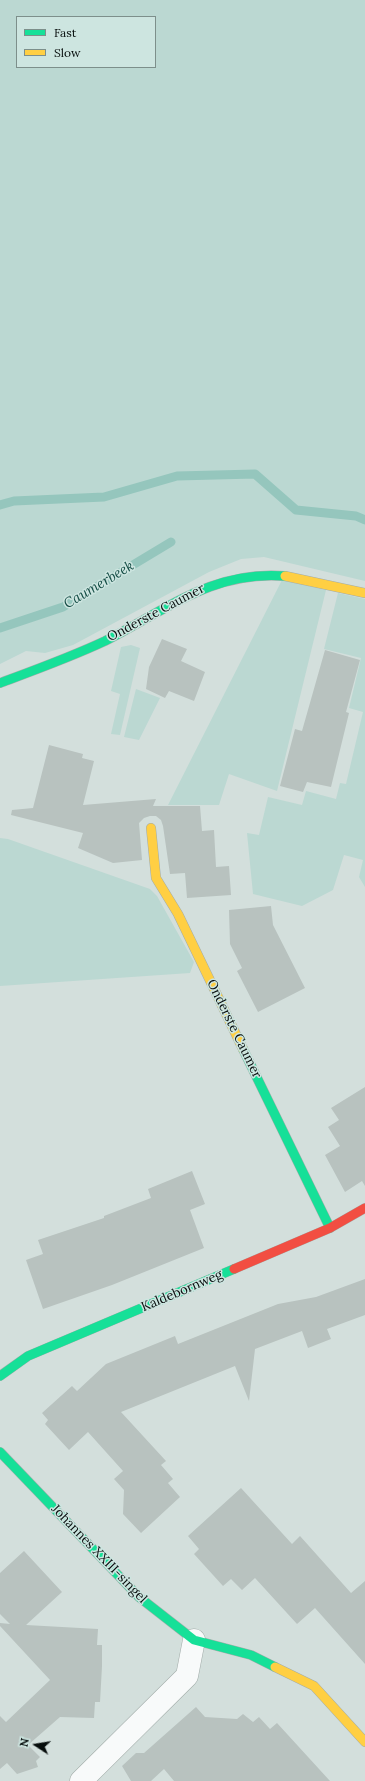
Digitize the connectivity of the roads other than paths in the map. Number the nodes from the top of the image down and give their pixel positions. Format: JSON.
{"nodes":[{"id":1,"x":365,"y":593,"type":"edge"},
{"id":2,"x":0,"y":683,"type":"edge"},
{"id":3,"x":151,"y":828,"type":"dead end"},
{"id":4,"x":365,"y":1208,"type":"edge"},
{"id":5,"x":330,"y":1228,"type":"junction"},
{"id":6,"x":0,"y":1376,"type":"edge"},
{"id":7,"x":0,"y":1452,"type":"edge"},
{"id":8,"x":194,"y":1640,"type":"junction"},
{"id":9,"x":365,"y":1742,"type":"edge"},
{"id":10,"x":82,"y":1781,"type":"edge"}],
"edges":[{"from":1,"to":2,"type":"street","name":"Onderste Caumer"},
{"from":3,"to":5,"type":"street","name":"Onderste Caumer"},
{"from":4,"to":5,"type":"street","name":"Kaldebornweg"},
{"from":5,"to":6,"type":"street","name":"Kaldebornweg"},
{"from":7,"to":8,"type":"street","name":"Johannes XXIII-singel"},
{"from":8,"to":9,"type":"street","name":"Johannes XXIII-singel"},
{"from":8,"to":10,"type":"street"}]}
